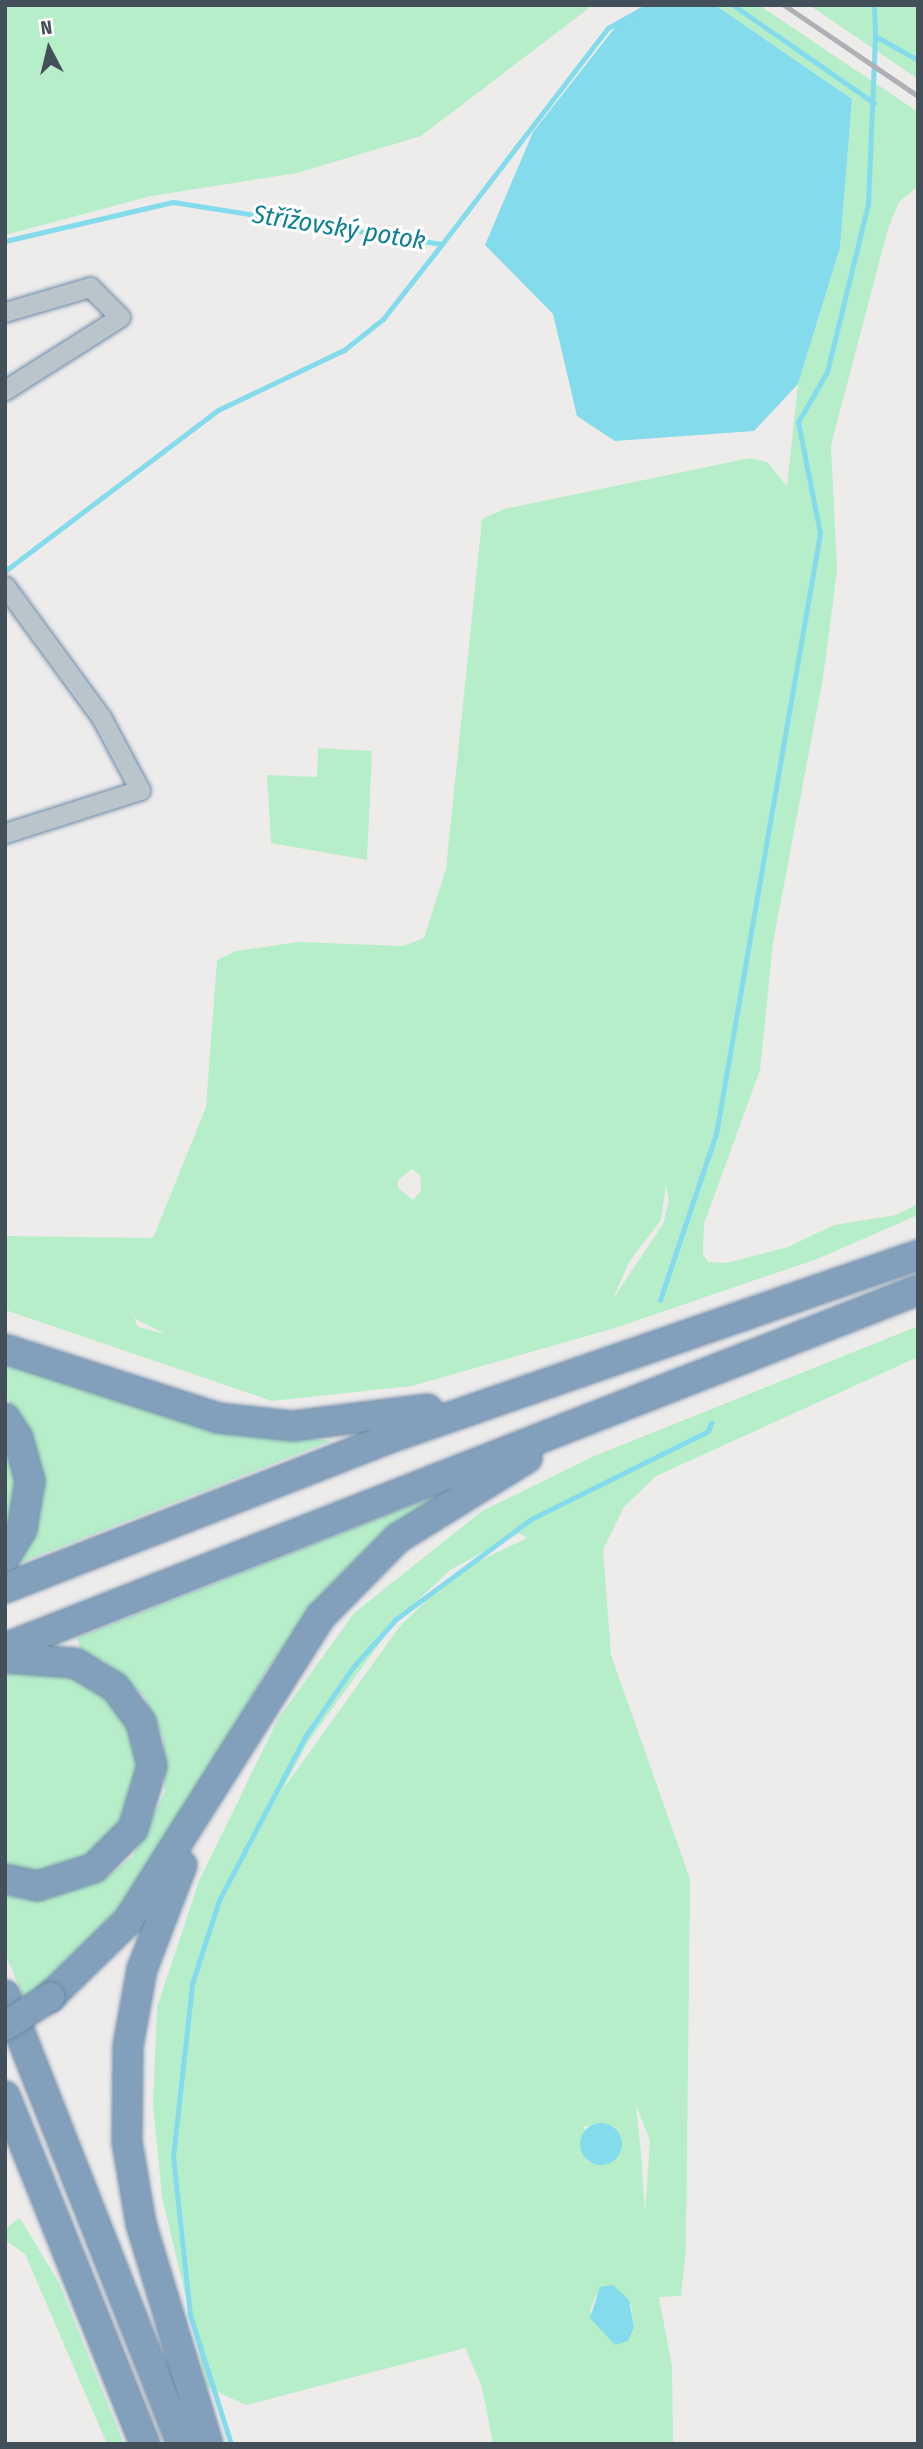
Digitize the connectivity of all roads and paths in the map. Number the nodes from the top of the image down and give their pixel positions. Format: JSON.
{"nodes":[{"id":1,"x":5,"y":312,"type":"edge"},
{"id":2,"x":5,"y":390,"type":"edge"},
{"id":3,"x":5,"y":586,"type":"edge"},
{"id":4,"x":5,"y":833,"type":"edge"},
{"id":5,"x":918,"y":1255,"type":"edge"},
{"id":6,"x":918,"y":1290,"type":"edge"},
{"id":7,"x":5,"y":1349,"type":"edge"},
{"id":8,"x":630,"y":1352,"type":"junction"},
{"id":9,"x":5,"y":1418,"type":"edge"},
{"id":10,"x":595,"y":1418,"type":"junction"},
{"id":11,"x":5,"y":1557,"type":"edge"},
{"id":12,"x":5,"y":1588,"type":"edge"},
{"id":13,"x":5,"y":1648,"type":"edge"},
{"id":14,"x":5,"y":1658,"type":"edge"},
{"id":15,"x":218,"y":1783,"type":"junction"},
{"id":16,"x":5,"y":1879,"type":"edge"},
{"id":17,"x":5,"y":1995,"type":"edge"},
{"id":18,"x":5,"y":2026,"type":"edge"},
{"id":19,"x":7,"y":2103,"type":"edge"},
{"id":20,"x":145,"y":2444,"type":"edge"},
{"id":21,"x":182,"y":2444,"type":"edge"},
{"id":22,"x":208,"y":2444,"type":"edge"}],
"edges":[{"from":1,"to":2,"type":"street"},
{"from":3,"to":4,"type":"street"},
{"from":5,"to":8,"type":"highway"},
{"from":6,"to":10,"type":"highway"},
{"from":7,"to":8,"type":"highway"},
{"from":8,"to":12,"type":"highway"},
{"from":9,"to":11,"type":"highway"},
{"from":10,"to":13,"type":"highway"},
{"from":10,"to":15,"type":"highway"},
{"from":14,"to":16,"type":"highway"},
{"from":15,"to":18,"type":"highway","bridge":true},
{"from":15,"to":22,"type":"highway"},
{"from":17,"to":21,"type":"highway"},
{"from":19,"to":20,"type":"highway"}]}
